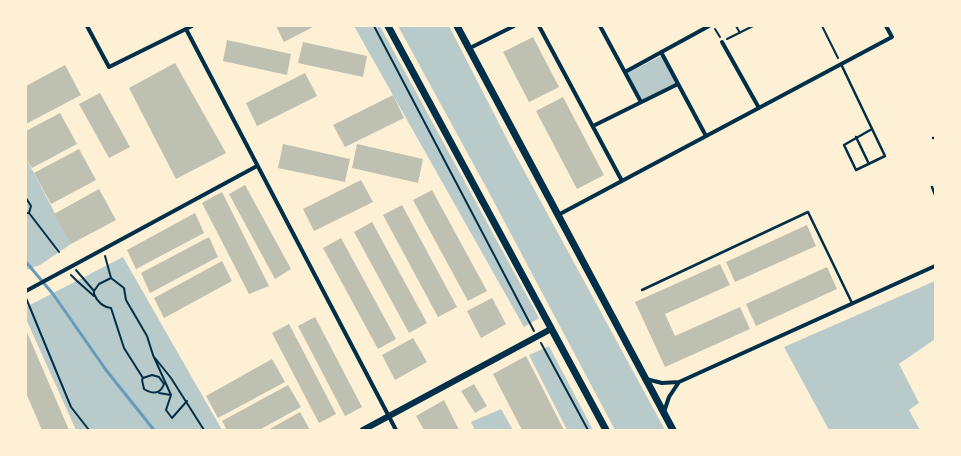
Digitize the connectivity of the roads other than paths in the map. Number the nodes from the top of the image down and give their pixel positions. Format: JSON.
{"nodes":[{"id":1,"x":87,"y":26,"type":"edge"},
{"id":2,"x":192,"y":26,"type":"edge"},
{"id":3,"x":388,"y":26,"type":"edge"},
{"id":4,"x":457,"y":26,"type":"edge"},
{"id":5,"x":514,"y":26,"type":"edge"},
{"id":6,"x":539,"y":26,"type":"edge"},
{"id":7,"x":600,"y":26,"type":"edge"},
{"id":8,"x":709,"y":26,"type":"edge"},
{"id":9,"x":886,"y":26,"type":"edge"},
{"id":10,"x":186,"y":29,"type":"junction"},
{"id":11,"x":722,"y":42,"type":"road end"},
{"id":12,"x":468,"y":49,"type":"junction"},
{"id":13,"x":661,"y":52,"type":"junction"},
{"id":14,"x":842,"y":64,"type":"junction"},
{"id":15,"x":625,"y":72,"type":"junction"},
{"id":16,"x":678,"y":84,"type":"junction"},
{"id":17,"x":641,"y":102,"type":"junction"},
{"id":18,"x":759,"y":108,"type":"junction"},
{"id":19,"x":593,"y":126,"type":"junction"},
{"id":20,"x":872,"y":129,"type":"junction"},
{"id":21,"x":706,"y":136,"type":"junction"},
{"id":22,"x":856,"y":138,"type":"junction"},
{"id":23,"x":869,"y":164,"type":"junction"},
{"id":24,"x":257,"y":166,"type":"junction"},
{"id":25,"x":622,"y":181,"type":"junction"},
{"id":26,"x":932,"y":187,"type":"dead end"},
{"id":27,"x":935,"y":194,"type":"edge"},
{"id":28,"x":558,"y":215,"type":"junction"},
{"id":29,"x":935,"y":266,"type":"edge"},
{"id":30,"x":642,"y":290,"type":"dead end"},
{"id":31,"x":26,"y":291,"type":"edge"},
{"id":32,"x":852,"y":303,"type":"junction"},
{"id":33,"x":551,"y":329,"type":"junction"},
{"id":34,"x":646,"y":379,"type":"junction"},
{"id":35,"x":679,"y":382,"type":"junction"},
{"id":36,"x":664,"y":412,"type":"junction"},
{"id":37,"x":388,"y":416,"type":"junction"},
{"id":38,"x":363,"y":430,"type":"edge"},
{"id":39,"x":396,"y":430,"type":"edge"},
{"id":40,"x":606,"y":430,"type":"edge"},
{"id":41,"x":673,"y":430,"type":"edge"}],
"edges":[{"from":1,"to":10,"type":"street"},
{"from":2,"to":10,"type":"street"},
{"from":3,"to":33,"type":"main road"},
{"from":4,"to":12,"type":"main road"},
{"from":5,"to":12,"type":"street"},
{"from":6,"to":19,"type":"street"},
{"from":7,"to":15,"type":"street"},
{"from":8,"to":13,"type":"street"},
{"from":9,"to":14,"type":"street"},
{"from":10,"to":24,"type":"street"},
{"from":11,"to":18,"type":"street"},
{"from":12,"to":28,"type":"main road"},
{"from":13,"to":15,"type":"street"},
{"from":13,"to":16,"type":"street"},
{"from":14,"to":18,"type":"street"},
{"from":14,"to":20,"type":"lane"},
{"from":15,"to":17,"type":"street"},
{"from":16,"to":17,"type":"street"},
{"from":16,"to":21,"type":"street"},
{"from":17,"to":19,"type":"street"},
{"from":18,"to":21,"type":"street"},
{"from":19,"to":25,"type":"street"},
{"from":20,"to":22,"type":"lane"},
{"from":20,"to":23,"type":"lane"},
{"from":21,"to":25,"type":"street"},
{"from":22,"to":23,"type":"lane"},
{"from":22,"to":23,"type":"lane"},
{"from":24,"to":31,"type":"street"},
{"from":24,"to":37,"type":"street"},
{"from":25,"to":28,"type":"street"},
{"from":26,"to":27,"type":"lane"},
{"from":28,"to":34,"type":"main road"},
{"from":29,"to":32,"type":"street"},
{"from":30,"to":32,"type":"lane"},
{"from":32,"to":35,"type":"street"},
{"from":33,"to":37,"type":"street"},
{"from":33,"to":40,"type":"main road"},
{"from":34,"to":35,"type":"street"},
{"from":34,"to":36,"type":"main road"},
{"from":35,"to":36,"type":"street"},
{"from":36,"to":41,"type":"main road"},
{"from":37,"to":38,"type":"street"},
{"from":37,"to":39,"type":"street"}]}
